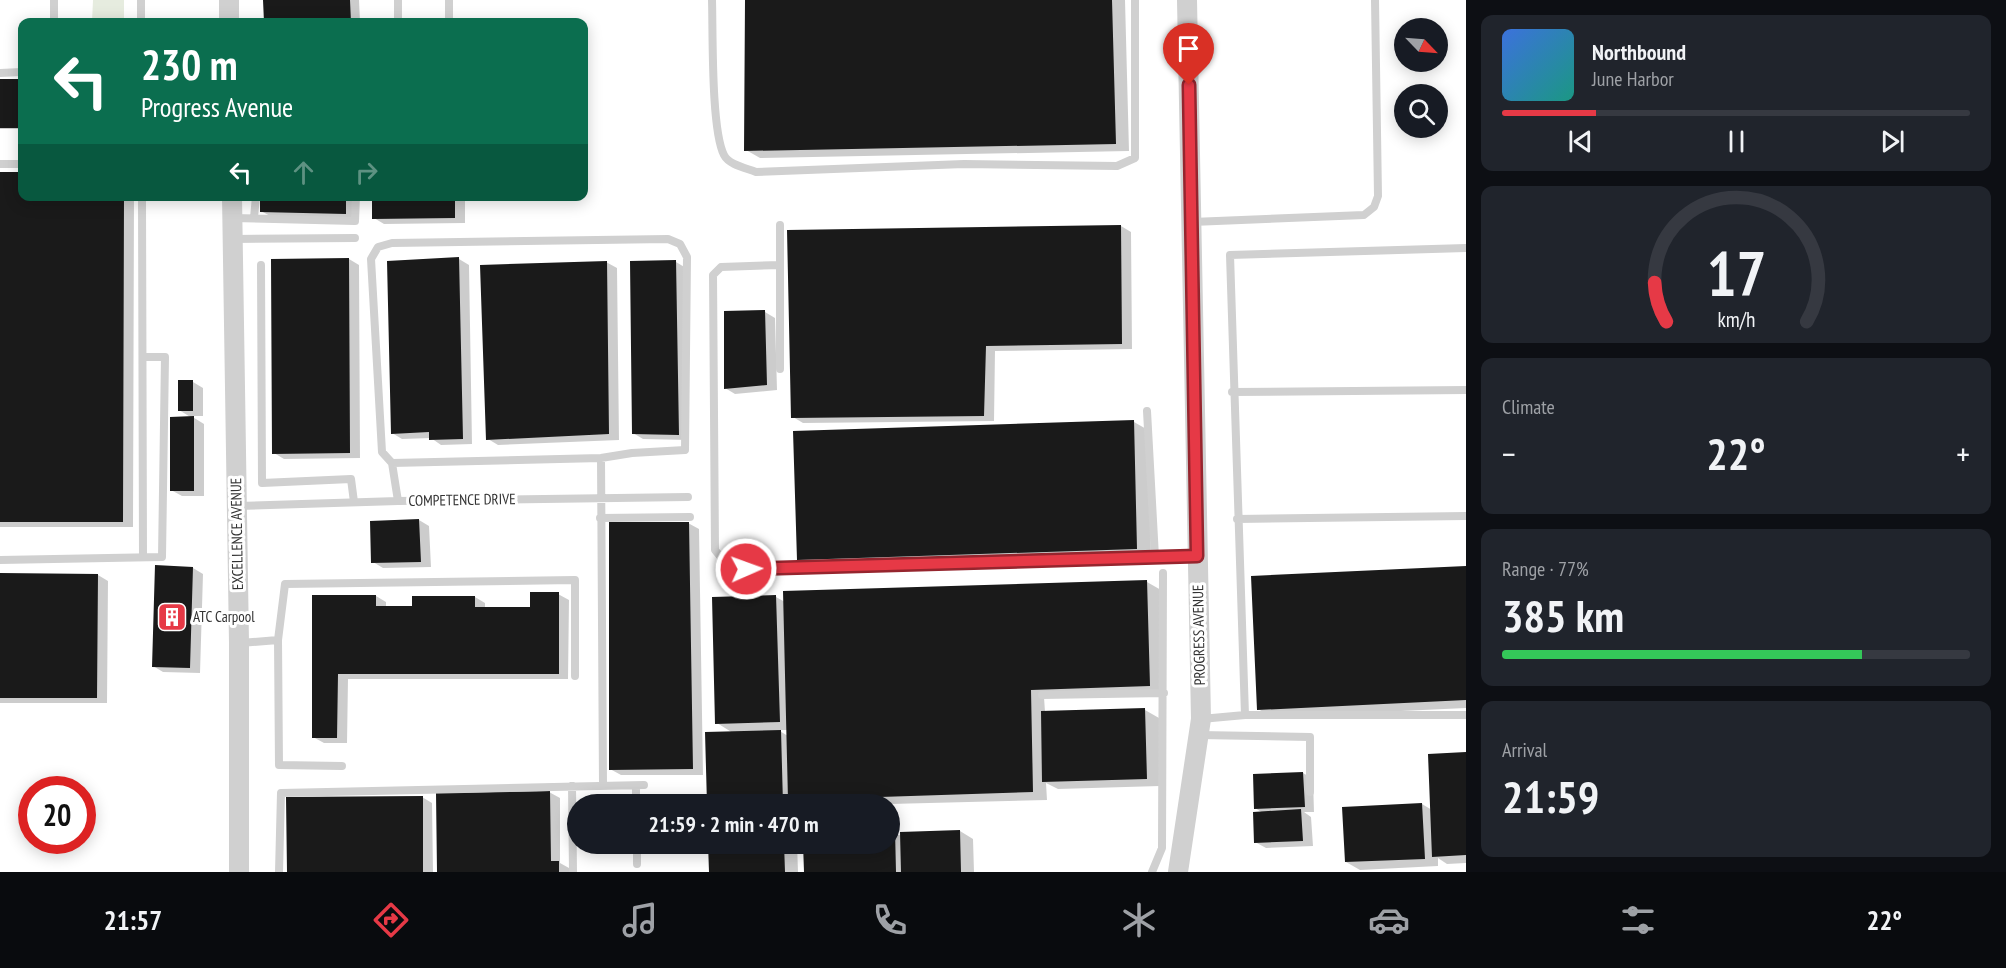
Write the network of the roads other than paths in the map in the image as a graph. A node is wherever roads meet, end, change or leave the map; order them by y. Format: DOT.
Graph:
graph roads {
  1 [pos="54,0"];
  2 [pos="141,0"];
  3 [pos="228,0"];
  4 [pos="398,0"];
  5 [pos="449,0"];
  6 [pos="712,0"];
  7 [pos="1135,0"];
  8 [pos="1187,0"];
  9 [pos="1375,0"];
  10 [pos="54,18"];
  11 [pos="141,18"];
  12 [pos="230,18"];
  13 [pos="398,18"];
  14 [pos="449,18"];
  15 [pos="18,72"];
  16 [pos="0,73"];
  17 [pos="0,164"];
  18 [pos="18,164"];
  19 [pos="142,201"];
  20 [pos="232,201"];
  21 [pos="256,201"];
  22 [pos="356,201"];
  23 [pos="232,218"];
  24 [pos="254,218"];
  25 [pos="1192,222"];
  26 [pos="780,225"];
  27 [pos="232,238"];
  28 [pos="355,238"];
  29 [pos="1466,248"];
  30 [pos="261,265"];
  31 [pos="780,265"];
  32 [pos="144,357"];
  33 [pos="780,369"];
  34 [pos="1466,390"];
  35 [pos="1232,392"];
  36 [pos="1147,411"];
  37 [pos="601,458"];
  38 [pos="392,463"];
  39 [pos="688,496"];
  40 [pos="600,497"];
  41 [pos="398,501"];
  42 [pos="354,502"];
  43 [pos="236,506"];
  44 [pos="1466,516"];
  45 [pos="600,518"];
  46 [pos="690,518"];
  47 [pos="1237,519"];
  48 [pos="1197,556"];
  49 [pos="144,557"];
  50 [pos="1155,557"];
  51 [pos="0,560"];
  52 [pos="1163,573"];
  53 [pos="278,640"];
  54 [pos="239,643"];
  55 [pos="575,676"];
  56 [pos="1164,693"];
  57 [pos="1042,695"];
  58 [pos="1245,715"];
  59 [pos="1466,715"];
  60 [pos="1199,727"];
  61 [pos="342,766"];
  62 [pos="603,785"];
  63 [pos="572,786"];
  64 [pos="1310,792"];
  65 [pos="638,794"];
  66 [pos="637,854"];
  67 [pos="637,864"];
  68 [pos="239,872"];
  69 [pos="279,872"];
  70 [pos="573,872"];
  71 [pos="1152,872"];
  72 [pos="1178,872"];
  1 -- 10 [label="lane"];
  2 -- 11 [label="lane"];
  3 -- 12 [label="street"];
  4 -- 13 [label="lane"];
  5 -- 14 [label="lane"];
  6 -- 7 [label="lane"];
  8 -- 25 [label="street, PROGRESS AVENUE"];
  9 -- 25 [label="lane"];
  15 -- 16 [label="lane"];
  17 -- 18 [label="lane"];
  19 -- 32 [label="lane"];
  20 -- 23 [label="street, EXCELLENCE AVENUE"];
  21 -- 24 [label="lane"];
  22 -- 24 [label="lane"];
  23 -- 24 [label="lane"];
  23 -- 27 [label="street, EXCELLENCE AVENUE"];
  25 -- 48 [label="street, PROGRESS AVENUE"];
  26 -- 31 [label="lane"];
  27 -- 28 [label="lane"];
  27 -- 43 [label="street, EXCELLENCE AVENUE"];
  29 -- 35 [label="lane"];
  30 -- 42 [label="lane"];
  31 -- 33 [label="lane"];
  31 -- 50 [label="lane"];
  32 -- 49 [label="lane"];
  32 -- 49 [label="lane"];
  34 -- 35 [label="lane"];
  35 -- 47 [label="lane"];
  36 -- 50 [label="lane"];
  37 -- 38 [label="lane"];
  37 -- 38 [label="lane"];
  37 -- 40 [label="lane"];
  38 -- 41 [label="lane"];
  39 -- 40 [label="lane, COMPETENCE DRIVE"];
  40 -- 41 [label="lane, COMPETENCE DRIVE"];
  40 -- 45 [label="lane"];
  41 -- 42 [label="lane, COMPETENCE DRIVE"];
  42 -- 43 [label="lane, COMPETENCE DRIVE"];
  43 -- 54 [label="street, EXCELLENCE AVENUE"];
  44 -- 47 [label="lane"];
  45 -- 46 [label="lane"];
  45 -- 62 [label="lane"];
  47 -- 58 [label="lane"];
  48 -- 50 [label="lane"];
  48 -- 60 [label="street, PROGRESS AVENUE"];
  49 -- 51 [label="lane"];
  52 -- 56 [label="lane"];
  53 -- 54 [label="lane"];
  53 -- 55 [label="lane"];
  53 -- 61 [label="lane"];
  54 -- 68 [label="street, EXCELLENCE AVENUE"];
  56 -- 57 [label="lane"];
  56 -- 71 [label="lane"];
  58 -- 59 [label="lane"];
  58 -- 60 [label="lane"];
  60 -- 64 [label="lane"];
  60 -- 72 [label="street, PROGRESS AVENUE"];
  62 -- 63 [label="lane"];
  62 -- 65 [label="lane"];
  63 -- 69 [label="lane"];
  63 -- 70 [label="lane"];
  66 -- 67 [label="lane"];
}
